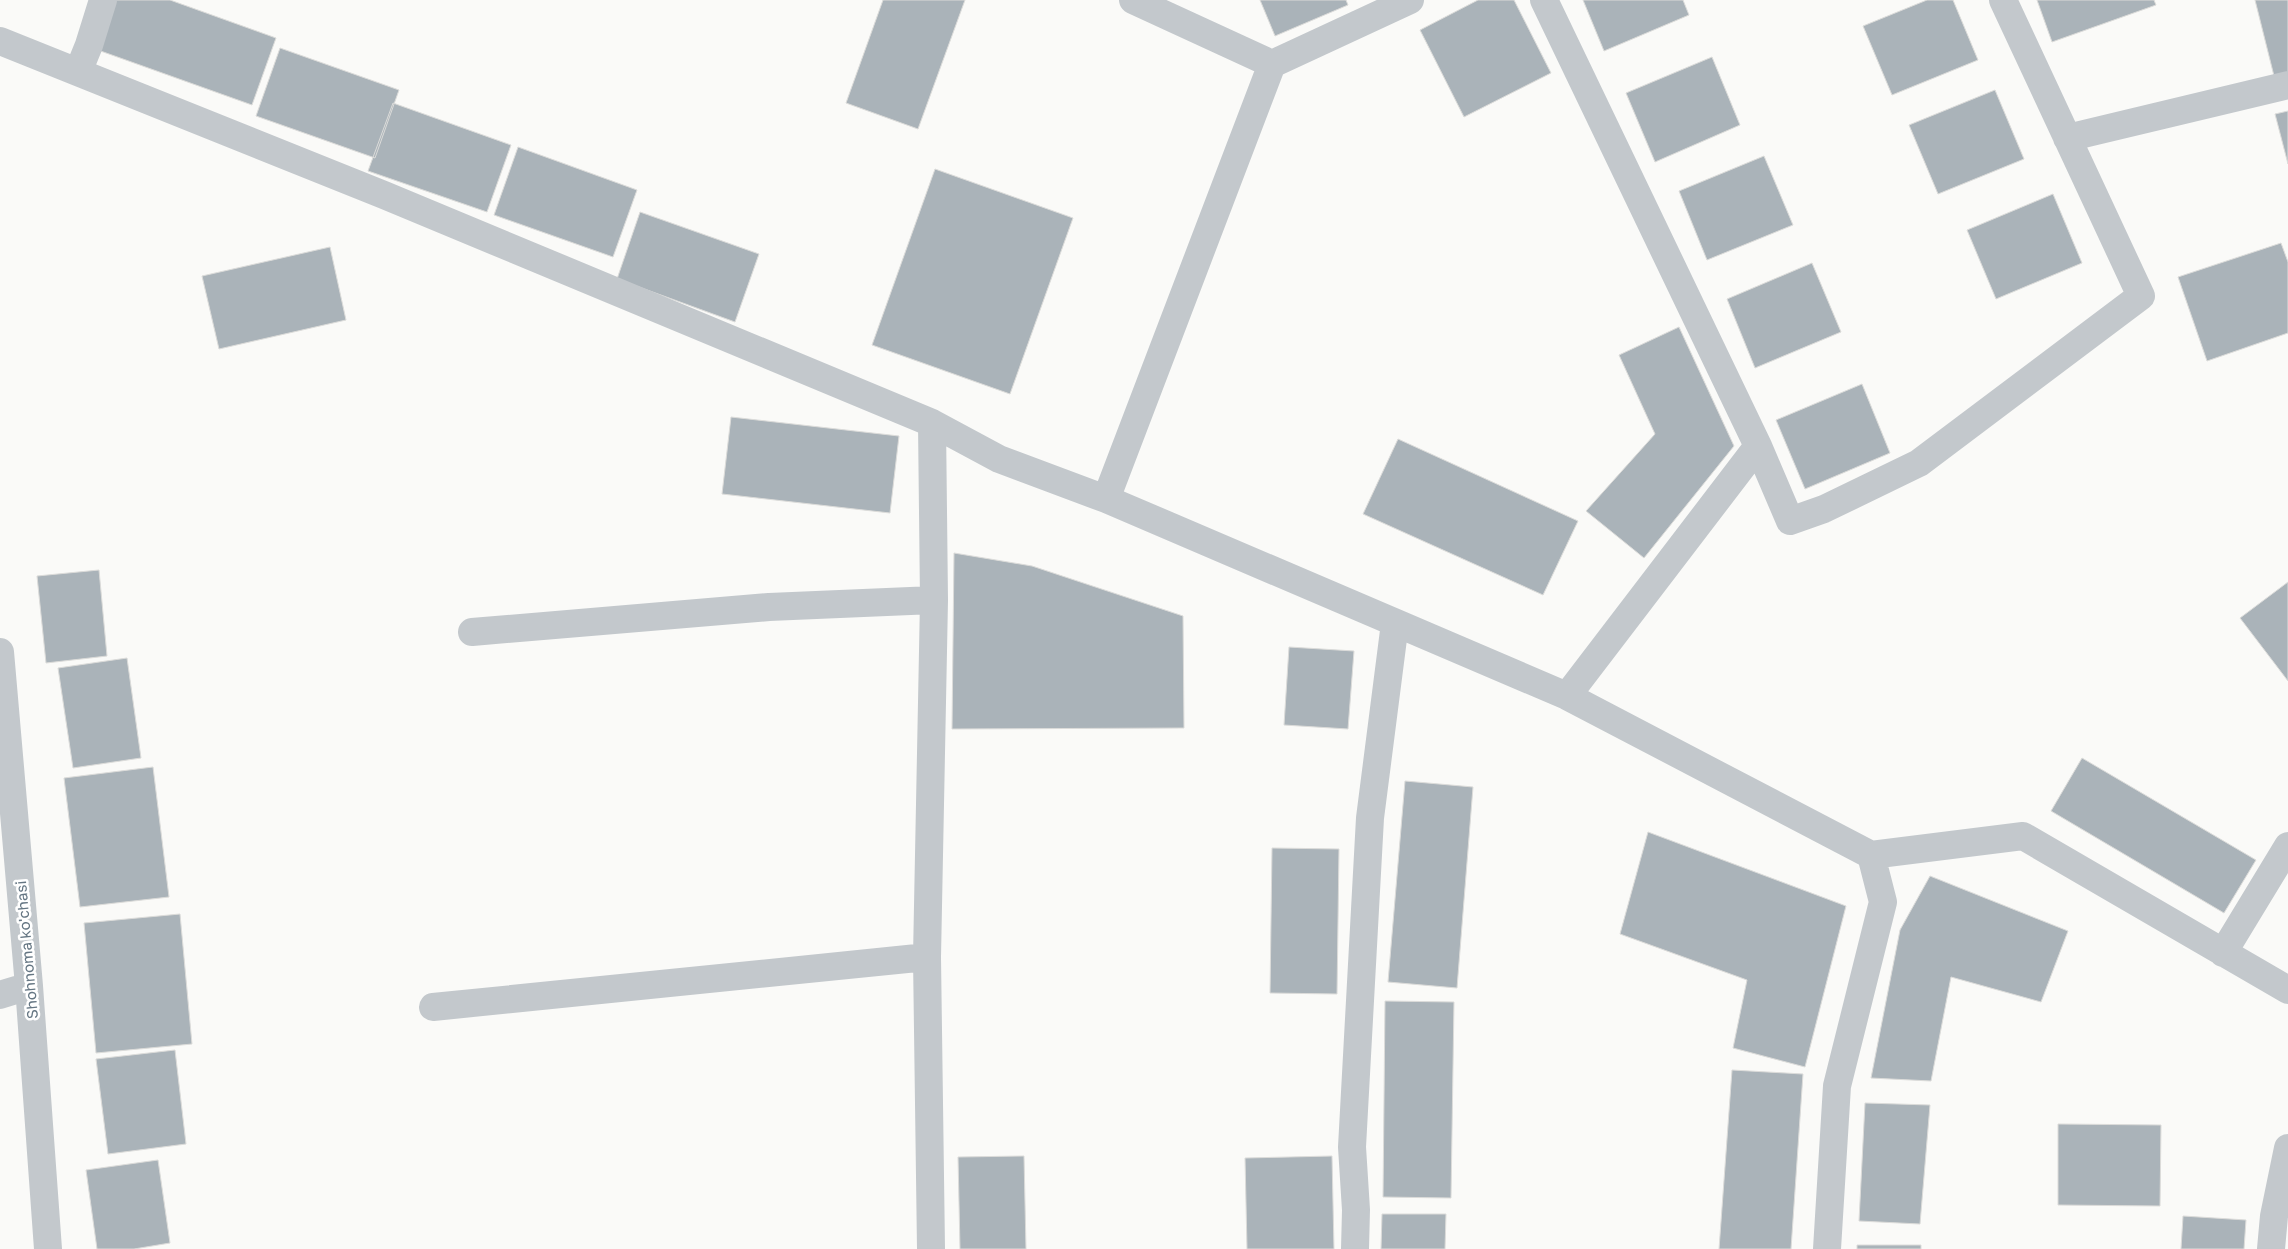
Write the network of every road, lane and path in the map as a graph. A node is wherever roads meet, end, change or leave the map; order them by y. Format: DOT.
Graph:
graph roads {
  1 [pos="103,0"];
  2 [pos="1133,0"];
  3 [pos="1410,0"];
  4 [pos="1544,0"];
  5 [pos="2003,0"];
  6 [pos="0,41"];
  7 [pos="1272,64"];
  8 [pos="78,72"];
  9 [pos="2288,85"];
  10 [pos="2067,138"];
  11 [pos="932,423"];
  12 [pos="1758,446"];
  13 [pos="1106,499"];
  14 [pos="934,600"];
  15 [pos="1395,623"];
  16 [pos="472,632"];
  17 [pos="0,652"];
  18 [pos="1567,696"];
  19 [pos="2288,846"];
  20 [pos="1871,855"];
  21 [pos="2223,953"];
  22 [pos="927,957"];
  23 [pos="29,986"];
  24 [pos="2288,990"];
  25 [pos="0,995"];
  26 [pos="433,1007"];
  27 [pos="2288,1148"];
  28 [pos="48,1249"];
  29 [pos="931,1249"];
  30 [pos="1356,1249"];
  31 [pos="1827,1249"];
  32 [pos="2271,1249"];
  1 -- 8 [label="street"];
  2 -- 7 [label="street"];
  3 -- 7 [label="street"];
  4 -- 12 [label="street"];
  5 -- 10 [label="street"];
  6 -- 8 [label="street"];
  7 -- 13 [label="street"];
  8 -- 11 [label="street"];
  9 -- 10 [label="street"];
  10 -- 12 [label="street"];
  11 -- 13 [label="street"];
  11 -- 14 [label="street"];
  12 -- 18 [label="street"];
  13 -- 15 [label="street"];
  14 -- 16 [label="street"];
  14 -- 22 [label="street"];
  15 -- 18 [label="street"];
  15 -- 30 [label="street"];
  17 -- 23 [label="street, Shohnoma ko'chasi"];
  18 -- 20 [label="street"];
  19 -- 21 [label="street"];
  20 -- 21 [label="street"];
  20 -- 31 [label="street"];
  21 -- 24 [label="street"];
  22 -- 26 [label="street"];
  22 -- 29 [label="street"];
  23 -- 25 [label="street"];
  23 -- 28 [label="street, Shohnoma ko'chasi"];
  27 -- 32 [label="street"];
}
